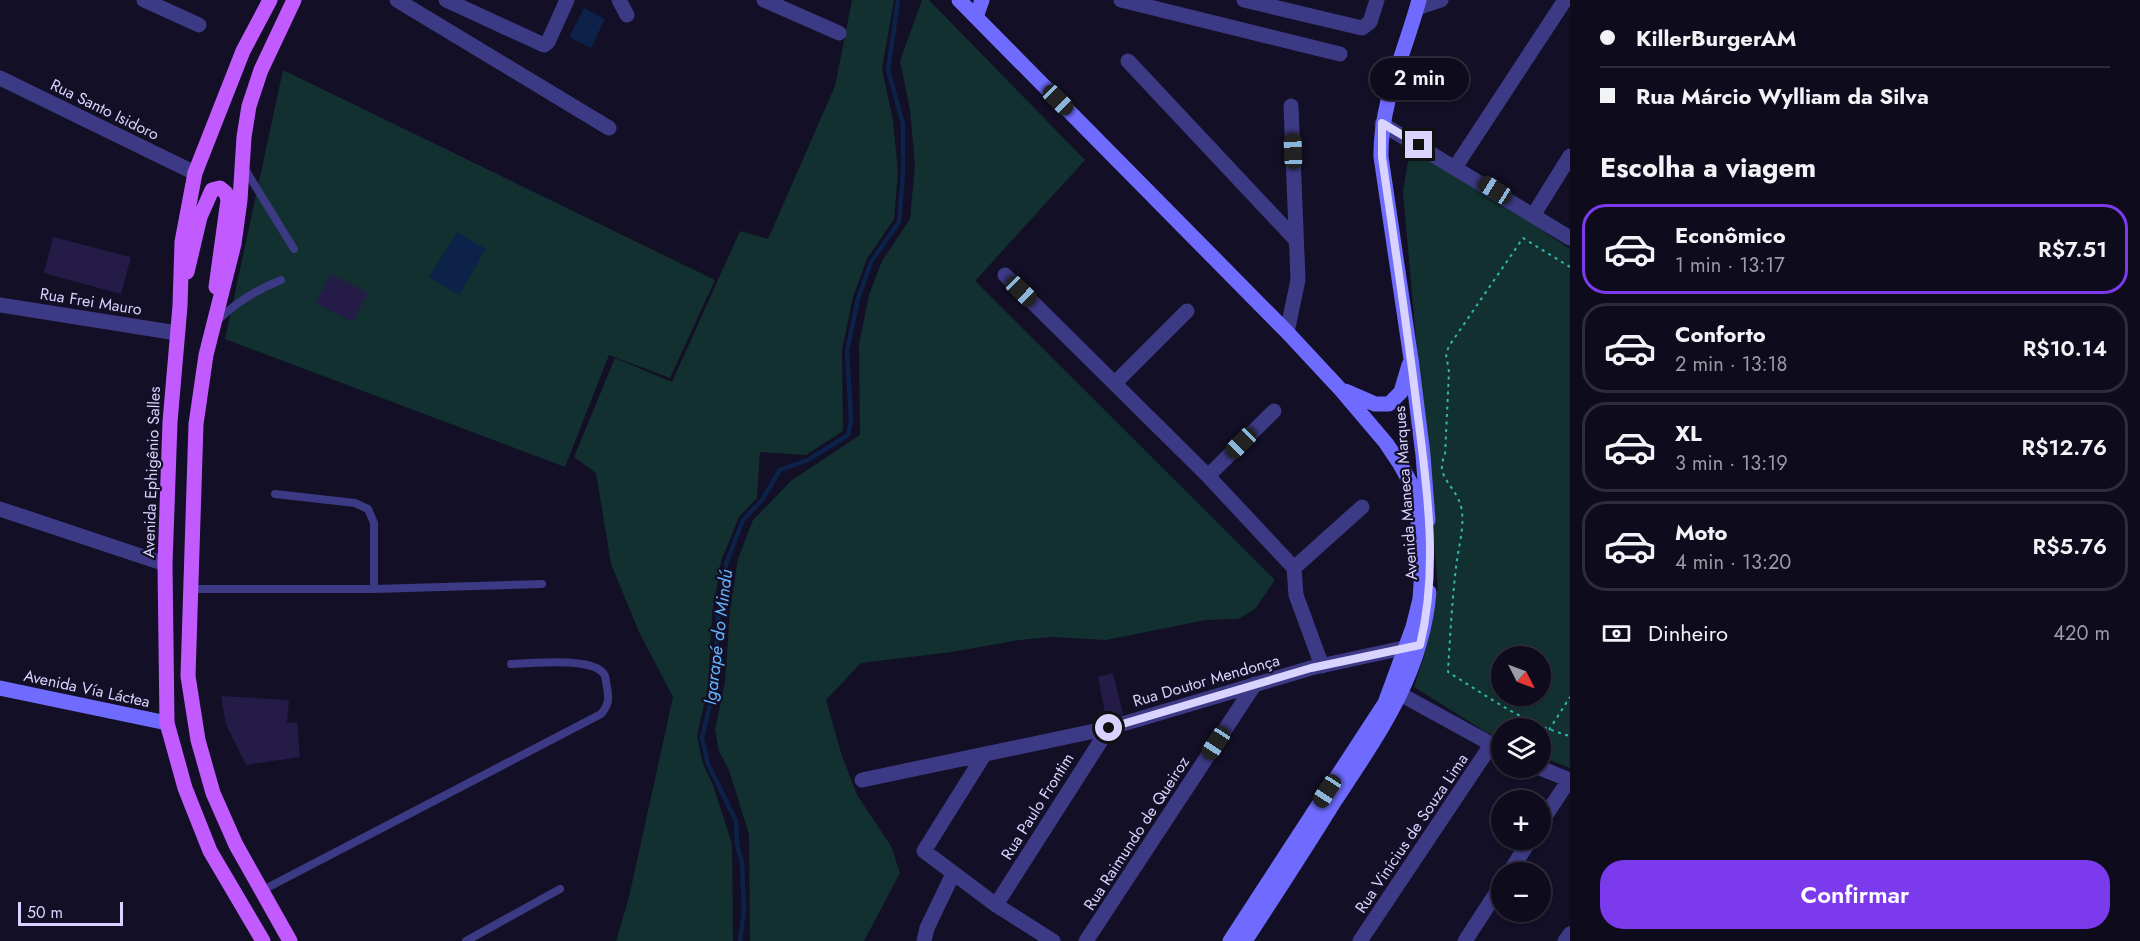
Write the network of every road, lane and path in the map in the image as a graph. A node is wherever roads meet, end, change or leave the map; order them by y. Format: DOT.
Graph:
graph roads {
  1 [pos="144,0"];
  2 [pos="270,0"];
  3 [pos="294,0"];
  4 [pos="397,0"];
  5 [pos="446,0"];
  6 [pos="567,0"];
  7 [pos="619,0"];
  8 [pos="764,0"];
  9 [pos="959,0"];
  10 [pos="982,0"];
  11 [pos="1121,0"];
  12 [pos="1244,0"];
  13 [pos="1377,0"];
  14 [pos="1441,0"];
  15 [pos="1564,0"];
  16 [pos="1418,4"];
  17 [pos="627,15"];
  18 [pos="976,17"];
  19 [pos="199,25"];
  20 [pos="839,33"];
  21 [pos="1341,54"];
  22 [pos="1128,61"];
  23 [pos="0,78"];
  24 [pos="1291,106"];
  25 [pos="1382,123"];
  26 [pos="609,128"];
  27 [pos="1570,156"];
  28 [pos="242,163"];
  29 [pos="1456,166"];
  30 [pos="195,173"];
  31 [pos="1534,214"];
  32 [pos="1570,238"];
  33 [pos="1296,240"];
  34 [pos="294,249"];
  35 [pos="1570,267"];
  36 [pos="1005,275"];
  37 [pos="281,280"];
  38 [pos="0,305"];
  39 [pos="180,306"];
  40 [pos="1187,311"];
  41 [pos="214,323"];
  42 [pos="1287,332"];
  43 [pos="177,333"];
  44 [pos="206,355"];
  45 [pos="1411,359"];
  46 [pos="1115,383"];
  47 [pos="1341,390"];
  48 [pos="1274,411"];
  49 [pos="1208,476"];
  50 [pos="275,494"];
  51 [pos="1362,507"];
  52 [pos="0,509"];
  53 [pos="165,564"];
  54 [pos="1294,568"];
  55 [pos="542,584"];
  56 [pos="374,589"];
  57 [pos="191,590"];
  58 [pos="1413,646"];
  59 [pos="511,664"];
  60 [pos="1322,666"];
  61 [pos="1255,684"];
  62 [pos="0,688"];
  63 [pos="1396,692"];
  64 [pos="1570,697"];
  65 [pos="1524,718"];
  66 [pos="167,723"];
  67 [pos="1551,727"];
  68 [pos="1109,728"];
  69 [pos="1551,731"];
  70 [pos="1570,736"];
  71 [pos="1491,745"];
  72 [pos="984,755"];
  73 [pos="1491,755"];
  74 [pos="1551,773"];
  75 [pos="862,780"];
  76 [pos="1569,780"];
  77 [pos="1551,807"];
  78 [pos="952,874"];
  79 [pos="560,889"];
  80 [pos="261,891"];
  81 [pos="1491,901"];
  82 [pos="996,905"];
  83 [pos="1570,934"];
  84 [pos="263,941"];
  85 [pos="290,941"];
  86 [pos="466,941"];
  87 [pos="924,941"];
  88 [pos="1053,941"];
  89 [pos="1086,941"];
  90 [pos="1230,941"];
  91 [pos="1245,941"];
  92 [pos="1360,941"];
  93 [pos="1465,941"];
  94 [pos="1565,941"];
  1 -- 19 [label="street"];
  2 -- 30 [label="main road, Avenida Ephigênio Salles"];
  3 -- 28 [label="main road"];
  4 -- 26 [label="street"];
  5 -- 6 [label="street"];
  7 -- 17 [label="street"];
  8 -- 20 [label="street"];
  9 -- 18 [label="main road, Avenida Maneca Marques"];
  10 -- 18 [label="main road"];
  11 -- 21 [label="street"];
  12 -- 13 [label="street"];
  14 -- 16 [label="street"];
  15 -- 29 [label="street"];
  16 -- 25 [label="main road, Avenida Maneca Marques"];
  18 -- 42 [label="main road, Avenida Maneca Marques"];
  22 -- 33 [label="street"];
  23 -- 30 [label="street, Rua Santo Isidoro"];
  24 -- 33 [label="street"];
  25 -- 29 [label="street"];
  25 -- 45 [label="main road, Avenida Maneca Marques"];
  27 -- 31 [label="street"];
  28 -- 34 [label="lane"];
  28 -- 41 [label="main road"];
  29 -- 31 [label="street"];
  30 -- 39 [label="main road, Avenida Ephigênio Salles"];
  31 -- 32 [label="street"];
  33 -- 42 [label="street"];
  35 -- 65 [label="path"];
  36 -- 46 [label="street"];
  37 -- 41 [label="lane"];
  38 -- 43 [label="street, Rua Frei Mauro"];
  39 -- 43 [label="main road, Avenida Ephigênio Salles"];
  39 -- 44 [label="main road"];
  40 -- 46 [label="street"];
  41 -- 44 [label="main road"];
  42 -- 47 [label="main road, Avenida Maneca Marques"];
  43 -- 53 [label="main road, Avenida Ephigênio Salles"];
  44 -- 57 [label="main road"];
  45 -- 47 [label="main road"];
  45 -- 58 [label="main road, Avenida Maneca Marques"];
  46 -- 49 [label="street"];
  47 -- 58 [label="main road, Avenida Maneca Marques"];
  48 -- 49 [label="street"];
  49 -- 54 [label="street"];
  50 -- 56 [label="lane"];
  51 -- 54 [label="street"];
  52 -- 53 [label="street"];
  53 -- 66 [label="main road, Avenida Ephigênio Salles"];
  54 -- 60 [label="street"];
  55 -- 56 [label="lane"];
  56 -- 57 [label="lane"];
  57 -- 80 [label="main road"];
  58 -- 60 [label="street, Rua Doutor Mendonça"];
  58 -- 63 [label="main road, Avenida Maneca Marques"];
  59 -- 80 [label="lane"];
  60 -- 61 [label="street, Rua Doutor Mendonça"];
  61 -- 68 [label="street, Rua Doutor Mendonça"];
  61 -- 89 [label="street, Rua Raimundo de Queiroz"];
  62 -- 66 [label="main road, Avenida Vía Láctea"];
  63 -- 71 [label="street"];
  63 -- 90 [label="main road, Avenida Maneca Marques"];
  63 -- 91 [label="main road, Avenida Maneca Marques"];
  64 -- 67 [label="path"];
  66 -- 84 [label="main road, Avenida Ephigênio Salles"];
  68 -- 72 [label="street, Rua Doutor Mendonça"];
  68 -- 82 [label="street, Rua Paulo Frontim"];
  69 -- 70 [label="path"];
  72 -- 75 [label="street, Rua Doutor Mendonça"];
  72 -- 78 [label="street"];
  73 -- 92 [label="street, Rua Vinícius de Souza Lima"];
  74 -- 76 [label="street"];
  76 -- 77 [label="street"];
  78 -- 82 [label="street"];
  78 -- 87 [label="street"];
  79 -- 86 [label="lane"];
  80 -- 85 [label="main road"];
  81 -- 93 [label="street"];
  82 -- 88 [label="street"];
  83 -- 94 [label="street"];
}
